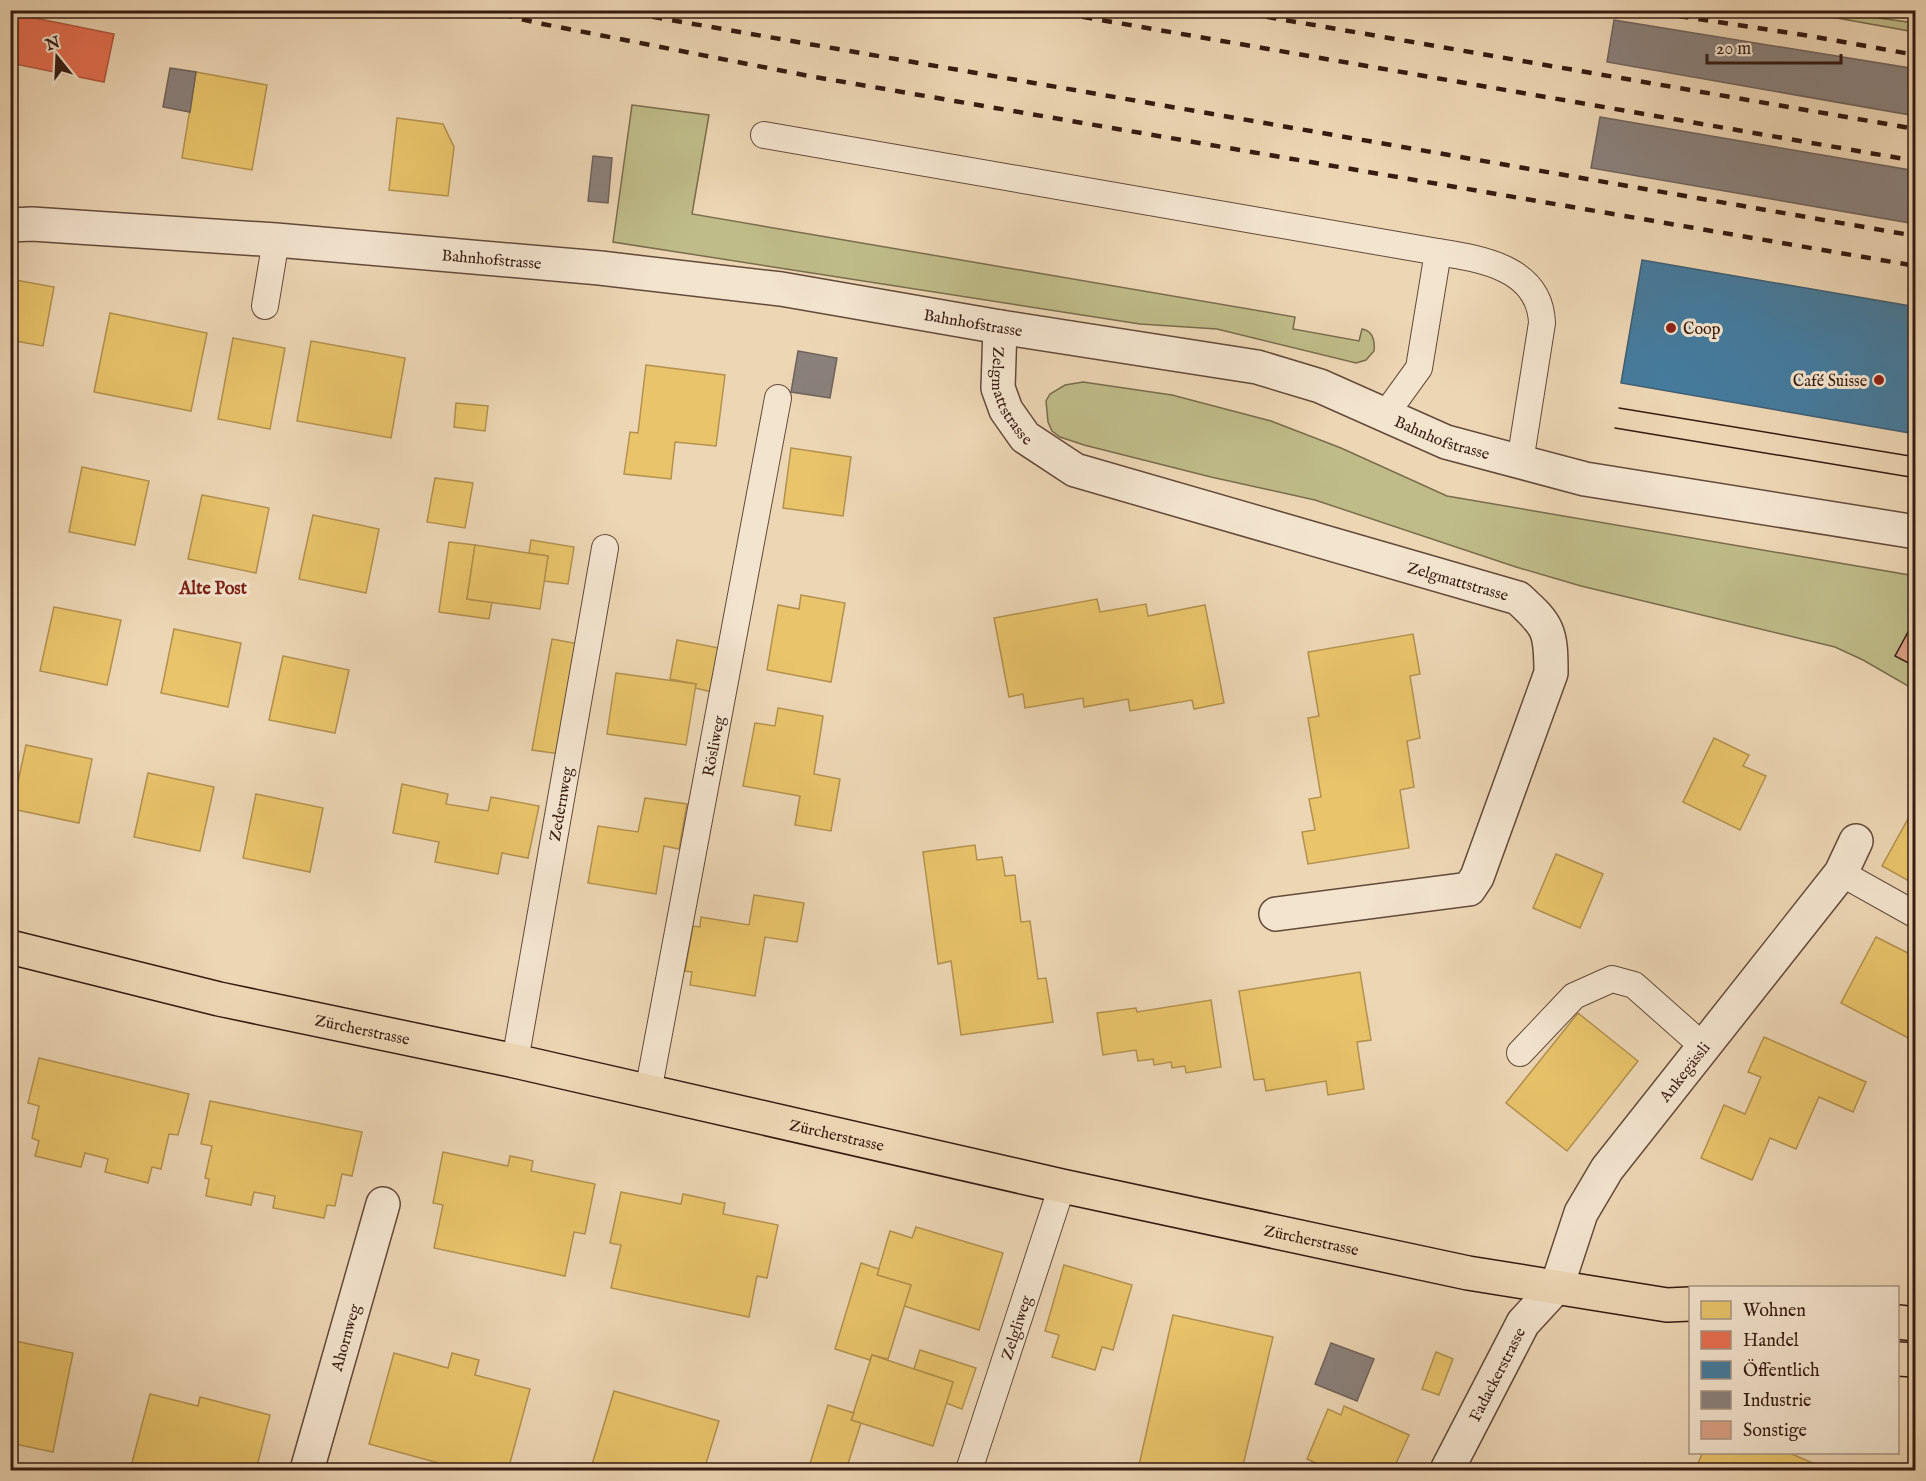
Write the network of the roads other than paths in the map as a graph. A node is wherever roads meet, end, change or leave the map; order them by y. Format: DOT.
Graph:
graph roads {
  1 [pos="764,135"];
  2 [pos="10,225"];
  3 [pos="276,240"];
  4 [pos="1438,252"];
  5 [pos="265,306"];
  6 [pos="1000,327"];
  7 [pos="778,398"];
  8 [pos="1385,415"];
  9 [pos="1520,462"];
  10 [pos="1916,532"];
  11 [pos="605,548"];
  12 [pos="1856,841"];
  13 [pos="1841,873"];
  14 [pos="1276,914"];
  15 [pos="1916,915"];
  16 [pos="10,947"];
  17 [pos="1704,1047"];
  18 [pos="1520,1053"];
  19 [pos="514,1061"];
  20 [pos="648,1092"];
  21 [pos="1062,1186"];
  22 [pos="383,1204"];
  23 [pos="1557,1286"];
  24 [pos="1683,1308"];
  25 [pos="1899,1322"];
  26 [pos="1916,1324"];
  27 [pos="1899,1359"];
  28 [pos="1916,1360"];
  29 [pos="307,1470"];
  30 [pos="969,1470"];
  31 [pos="1448,1470"];
  1 -- 4 [label="lane"];
  2 -- 3 [label="street, Bahnhofstrasse"];
  3 -- 5 [label="lane"];
  3 -- 6 [label="street, Bahnhofstrasse"];
  4 -- 8 [label="lane"];
  4 -- 9 [label="lane"];
  6 -- 8 [label="street, Bahnhofstrasse"];
  6 -- 14 [label="street, Zelgmattstrasse"];
  7 -- 20 [label="lane, Rösliweg"];
  8 -- 9 [label="street, Bahnhofstrasse"];
  9 -- 10 [label="street, Bahnhofstrasse"];
  11 -- 19 [label="lane, Zedernweg"];
  12 -- 13 [label="street, Ankegässli"];
  13 -- 15 [label="lane"];
  13 -- 17 [label="street, Ankegässli"];
  16 -- 19 [label="main road, Zürcherstrasse"];
  17 -- 18 [label="lane"];
  17 -- 23 [label="street, Ankegässli"];
  19 -- 20 [label="main road, Zürcherstrasse"];
  20 -- 21 [label="main road, Zürcherstrasse"];
  21 -- 23 [label="main road, Zürcherstrasse"];
  21 -- 30 [label="lane, Zelgliweg"];
  22 -- 29 [label="street, Ahornweg"];
  23 -- 24 [label="main road, Zürcherstrasse"];
  23 -- 31 [label="street, Fadackerstrasse"];
  25 -- 26 [label="main road"];
  27 -- 28 [label="main road"];
}
